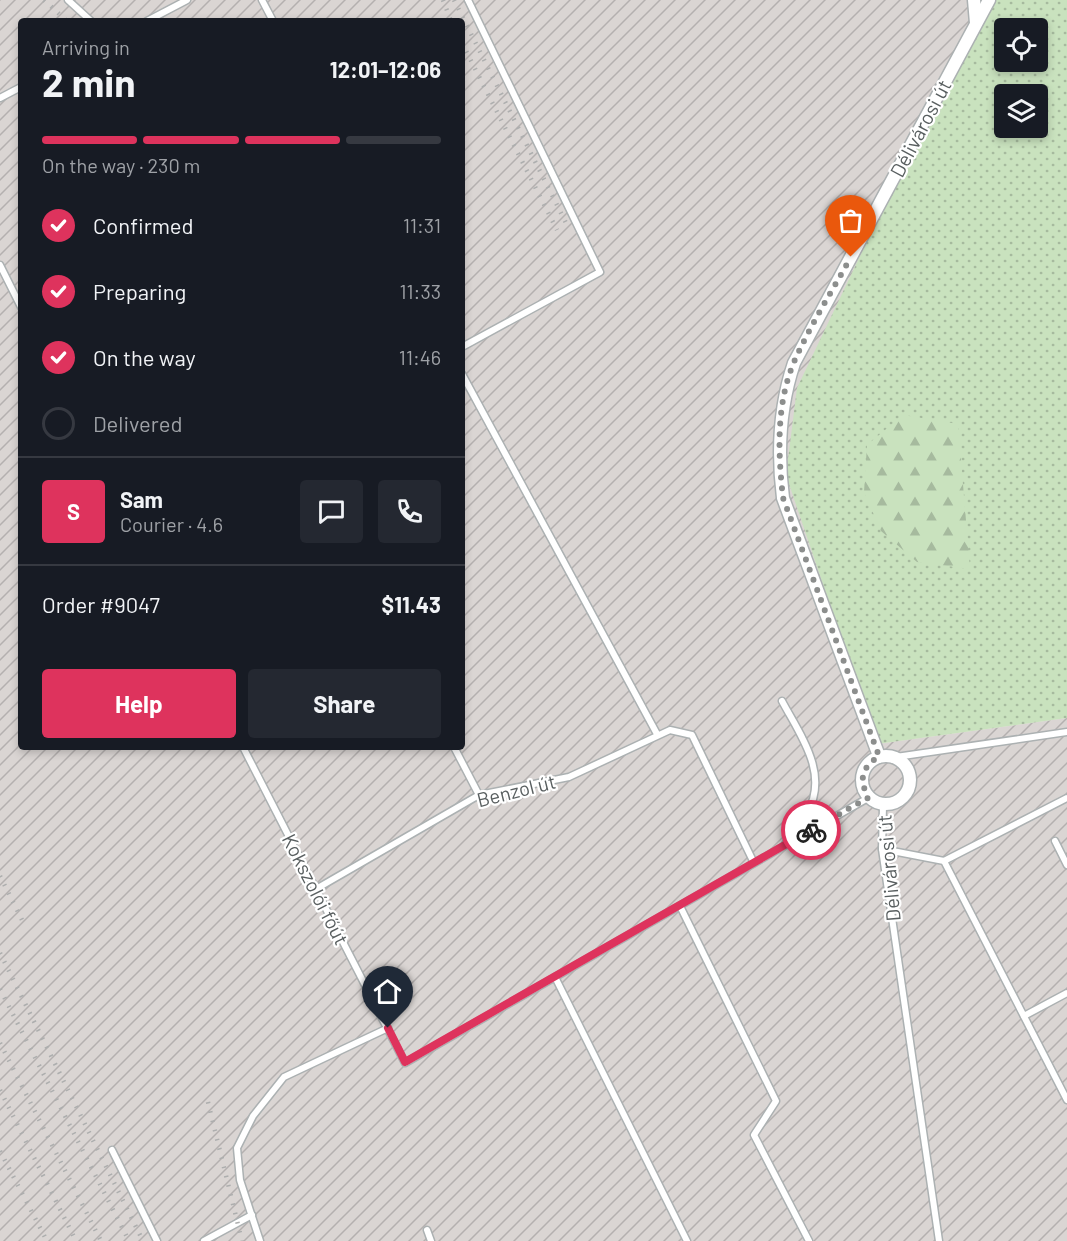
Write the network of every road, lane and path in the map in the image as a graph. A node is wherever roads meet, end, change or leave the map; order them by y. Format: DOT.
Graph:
graph roads {
  1 [pos="68,0"];
  2 [pos="187,0"];
  3 [pos="262,0"];
  4 [pos="468,0"];
  5 [pos="974,0"];
  6 [pos="989,0"];
  7 [pos="88,18"];
  8 [pos="153,18"];
  9 [pos="271,18"];
  10 [pos="976,24"];
  11 [pos="18,88"];
  12 [pos="0,97"];
  13 [pos="0,265"];
  14 [pos="18,301"];
  15 [pos="465,345"];
  16 [pos="465,380"];
  17 [pos="782,701"];
  18 [pos="1067,732"];
  19 [pos="657,734"];
  20 [pos="245,750"];
  21 [pos="456,750"];
  22 [pos="879,756"];
  23 [pos="896,757"];
  24 [pos="479,795"];
  25 [pos="868,798"];
  26 [pos="1067,798"];
  27 [pos="883,806"];
  28 [pos="1054,841"];
  29 [pos="783,847"];
  30 [pos="882,849"];
  31 [pos="944,861"];
  32 [pos="754,863"];
  33 [pos="1067,865"];
  34 [pos="316,889"];
  35 [pos="680,906"];
  36 [pos="555,977"];
  37 [pos="1067,993"];
  38 [pos="1024,1016"];
  39 [pos="388,1028"];
  40 [pos="1067,1100"];
  41 [pos="112,1150"];
  42 [pos="252,1215"];
  43 [pos="427,1230"];
  44 [pos="157,1241"];
  45 [pos="204,1241"];
  46 [pos="260,1241"];
  47 [pos="431,1241"];
  48 [pos="687,1241"];
  49 [pos="810,1241"];
  50 [pos="939,1241"];
  1 -- 7 [label="lane"];
  2 -- 8 [label="lane"];
  3 -- 9 [label="lane"];
  4 -- 15 [label="lane"];
  5 -- 10 [label="street"];
  6 -- 10 [label="street, Délivárosi út"];
  10 -- 22 [label="street, Délivárosi út"];
  11 -- 12 [label="lane"];
  13 -- 14 [label="lane"];
  16 -- 19 [label="lane"];
  17 -- 29 [label="lane"];
  18 -- 23 [label="lane"];
  19 -- 24 [label="lane, Benzol út"];
  19 -- 32 [label="lane, Benzol út"];
  20 -- 34 [label="lane, Kokszolói főút"];
  21 -- 24 [label="lane"];
  22 -- 23 [label="street"];
  22 -- 25 [label="street, Délivárosi út"];
  23 -- 27 [label="street"];
  24 -- 34 [label="lane, Benzol út"];
  25 -- 27 [label="street, Délivárosi út"];
  25 -- 29 [label="lane"];
  26 -- 31 [label="lane"];
  27 -- 30 [label="lane, Délivárosi út"];
  28 -- 33 [label="lane"];
  29 -- 32 [label="lane"];
  30 -- 31 [label="lane"];
  30 -- 50 [label="lane, Délivárosi út"];
  31 -- 38 [label="lane"];
  32 -- 35 [label="lane"];
  34 -- 39 [label="lane, Kokszolói főút"];
  35 -- 36 [label="lane"];
  35 -- 49 [label="lane"];
  36 -- 39 [label="lane, Kokszolói főút"];
  36 -- 48 [label="lane"];
  37 -- 38 [label="lane"];
  38 -- 40 [label="lane"];
  39 -- 42 [label="lane"];
  41 -- 44 [label="lane"];
  42 -- 45 [label="lane"];
  42 -- 46 [label="lane"];
  43 -- 47 [label="lane"];
}
